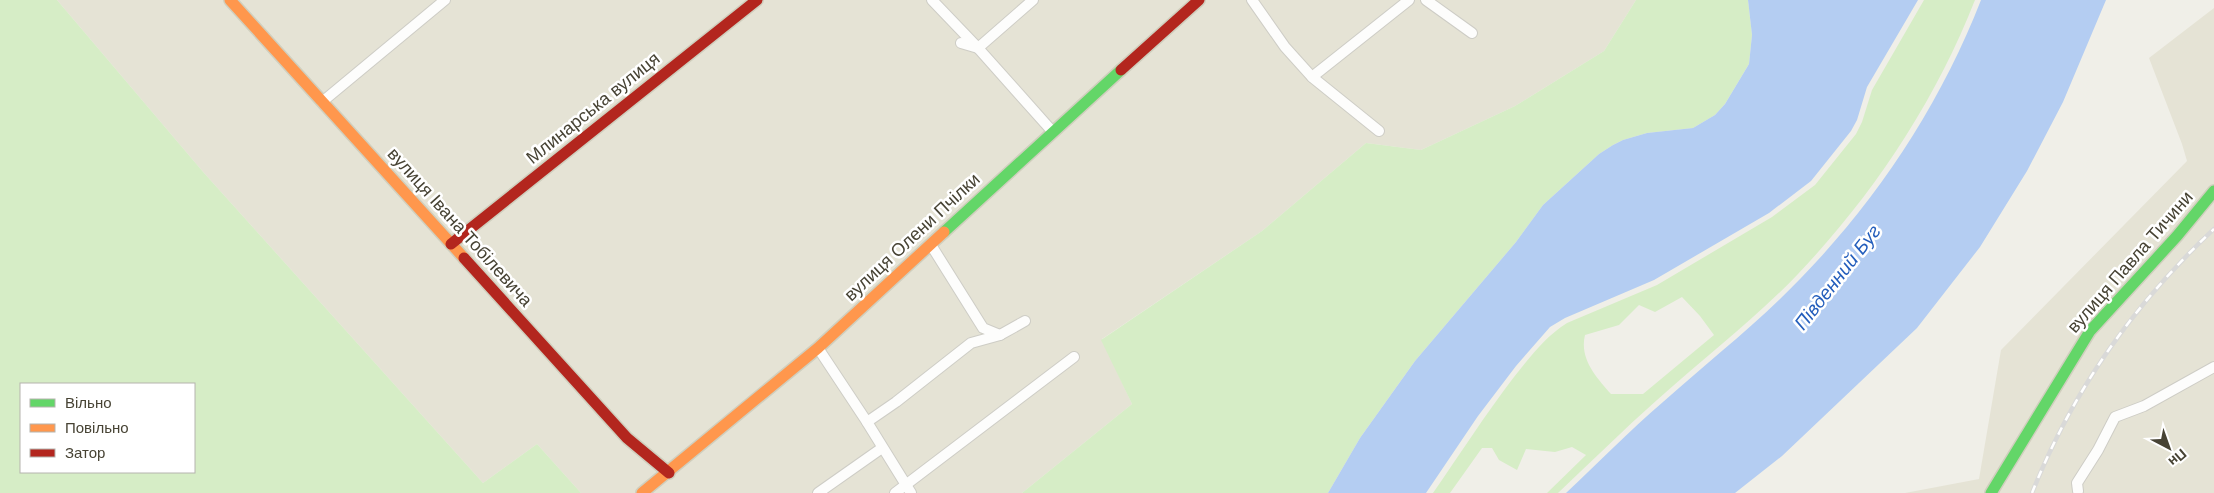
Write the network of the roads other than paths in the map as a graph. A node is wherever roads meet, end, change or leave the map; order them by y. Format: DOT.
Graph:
graph roads {
  1 [pos="230,0"];
  2 [pos="445,0"];
  3 [pos="757,0"];
  4 [pos="932,0"];
  5 [pos="1033,0"];
  6 [pos="1199,0"];
  7 [pos="1252,0"];
  8 [pos="1409,0"];
  9 [pos="1426,0"];
  10 [pos="1472,33"];
  11 [pos="961,43"];
  12 [pos="978,48"];
  13 [pos="1312,77"];
  14 [pos="322,102"];
  15 [pos="1378,130"];
  16 [pos="1052,131"];
  17 [pos="2214,191"];
  18 [pos="451,244"];
  19 [pos="930,244"];
  20 [pos="1025,321"];
  21 [pos="1000,335"];
  22 [pos="818,348"];
  23 [pos="1074,356"];
  24 [pos="2214,367"];
  25 [pos="867,422"];
  26 [pos="882,448"];
  27 [pos="669,473"];
  28 [pos="908,489"];
  29 [pos="1993,489"];
  30 [pos="2078,491"];
  31 [pos="642,493"];
  32 [pos="818,493"];
  33 [pos="895,493"];
  34 [pos="1980,493"];
  1 -- 14 [label="street, вулиця Івана Тобілевича"];
  2 -- 14 [label="street"];
  3 -- 18 [label="street, Млинарська вулиця"];
  4 -- 12 [label="street"];
  5 -- 12 [label="street"];
  6 -- 16 [label="street, вулиця Олени Пчілки"];
  7 -- 13 [label="street"];
  8 -- 13 [label="street"];
  9 -- 10 [label="street"];
  11 -- 12 [label="street"];
  12 -- 16 [label="street"];
  13 -- 15 [label="street"];
  14 -- 18 [label="street, вулиця Івана Тобілевича"];
  16 -- 19 [label="street, вулиця Олени Пчілки"];
  17 -- 29 [label="street, вулиця Павла Тичини"];
  18 -- 27 [label="street, вулиця Івана Тобілевича"];
  19 -- 21 [label="street"];
  19 -- 22 [label="street, вулиця Олени Пчілки"];
  20 -- 21 [label="street"];
  21 -- 25 [label="street"];
  22 -- 25 [label="street"];
  22 -- 27 [label="street, вулиця Олени Пчілки"];
  23 -- 28 [label="street"];
  24 -- 30 [label="street"];
  25 -- 26 [label="street"];
  26 -- 28 [label="street"];
  26 -- 32 [label="street"];
  27 -- 31 [label="street, вулиця Олени Пчілки"];
  28 -- 33 [label="street"];
  29 -- 34 [label="street"];
}
